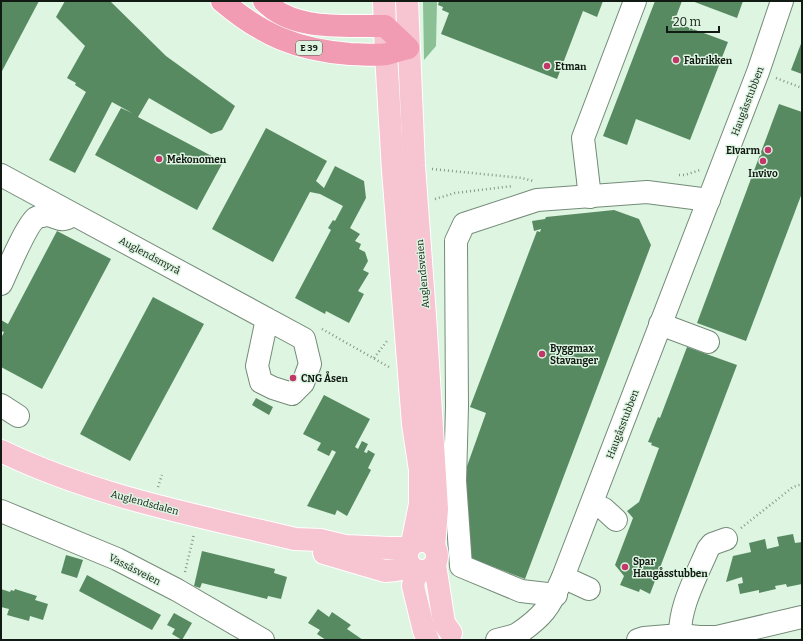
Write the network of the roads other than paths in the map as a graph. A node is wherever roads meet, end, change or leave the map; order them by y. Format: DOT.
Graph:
graph roads {
  1 [pos="222,1"];
  2 [pos="264,1"];
  3 [pos="384,1"];
  4 [pos="407,1"];
  5 [pos="635,1"];
  6 [pos="782,1"];
  7 [pos="385,26"];
  8 [pos="408,48"];
  9 [pos="386,54"];
  10 [pos="1,175"];
  11 [pos="33,192"];
  12 [pos="590,197"];
  13 [pos="709,200"];
  14 [pos="74,214"];
  15 [pos="1,253"];
  16 [pos="1,284"];
  17 [pos="267,319"];
  18 [pos="660,324"];
  19 [pos="708,342"];
  20 [pos="1,451"];
  21 [pos="592,504"];
  22 [pos="1,511"];
  23 [pos="616,520"];
  24 [pos="726,539"];
  25 [pos="419,557"];
  26 [pos="560,586"];
  27 [pos="589,589"];
  28 [pos="802,617"];
  29 [pos="681,637"];
  30 [pos="447,638"];
  31 [pos="511,638"];
  32 [pos="263,640"];
  33 [pos="428,640"];
  34 [pos="638,640"];
  1 -- 9 [label="highway, E 39"];
  2 -- 7 [label="highway"];
  3 -- 7 [label="main road, Auglendsveien"];
  4 -- 8 [label="main road, Auglendsveien"];
  5 -- 12 [label="street"];
  6 -- 13 [label="street, Haugåsstubben"];
  7 -- 8 [label="highway"];
  7 -- 9 [label="main road, Auglendsveien"];
  8 -- 9 [label="highway, E 39"];
  8 -- 25 [label="main road, Auglendsveien"];
  9 -- 25 [label="main road, Auglendsveien"];
  10 -- 11 [label="street, Auglendsmyrå"];
  11 -- 14 [label="street, Auglendsmyrå"];
  11 -- 15 [label="street"];
  12 -- 13 [label="street"];
  12 -- 26 [label="street"];
  13 -- 18 [label="street, Haugåsstubben"];
  14 -- 16 [label="street"];
  14 -- 17 [label="street, Auglendsmyrå"];
  17 -- 17 [label="street, Auglendsmyrå"];
  18 -- 19 [label="street"];
  18 -- 21 [label="street, Haugåsstubben"];
  20 -- 25 [label="main road, Auglendsdalen"];
  21 -- 23 [label="street"];
  21 -- 26 [label="street, Haugåsstubben"];
  22 -- 32 [label="street, Vassåsveien"];
  24 -- 29 [label="street"];
  25 -- 30 [label="main road"];
  25 -- 33 [label="main road"];
  26 -- 27 [label="street"];
  26 -- 31 [label="street, Haugåsstubben"];
  28 -- 29 [label="street"];
  29 -- 34 [label="street"];
}
